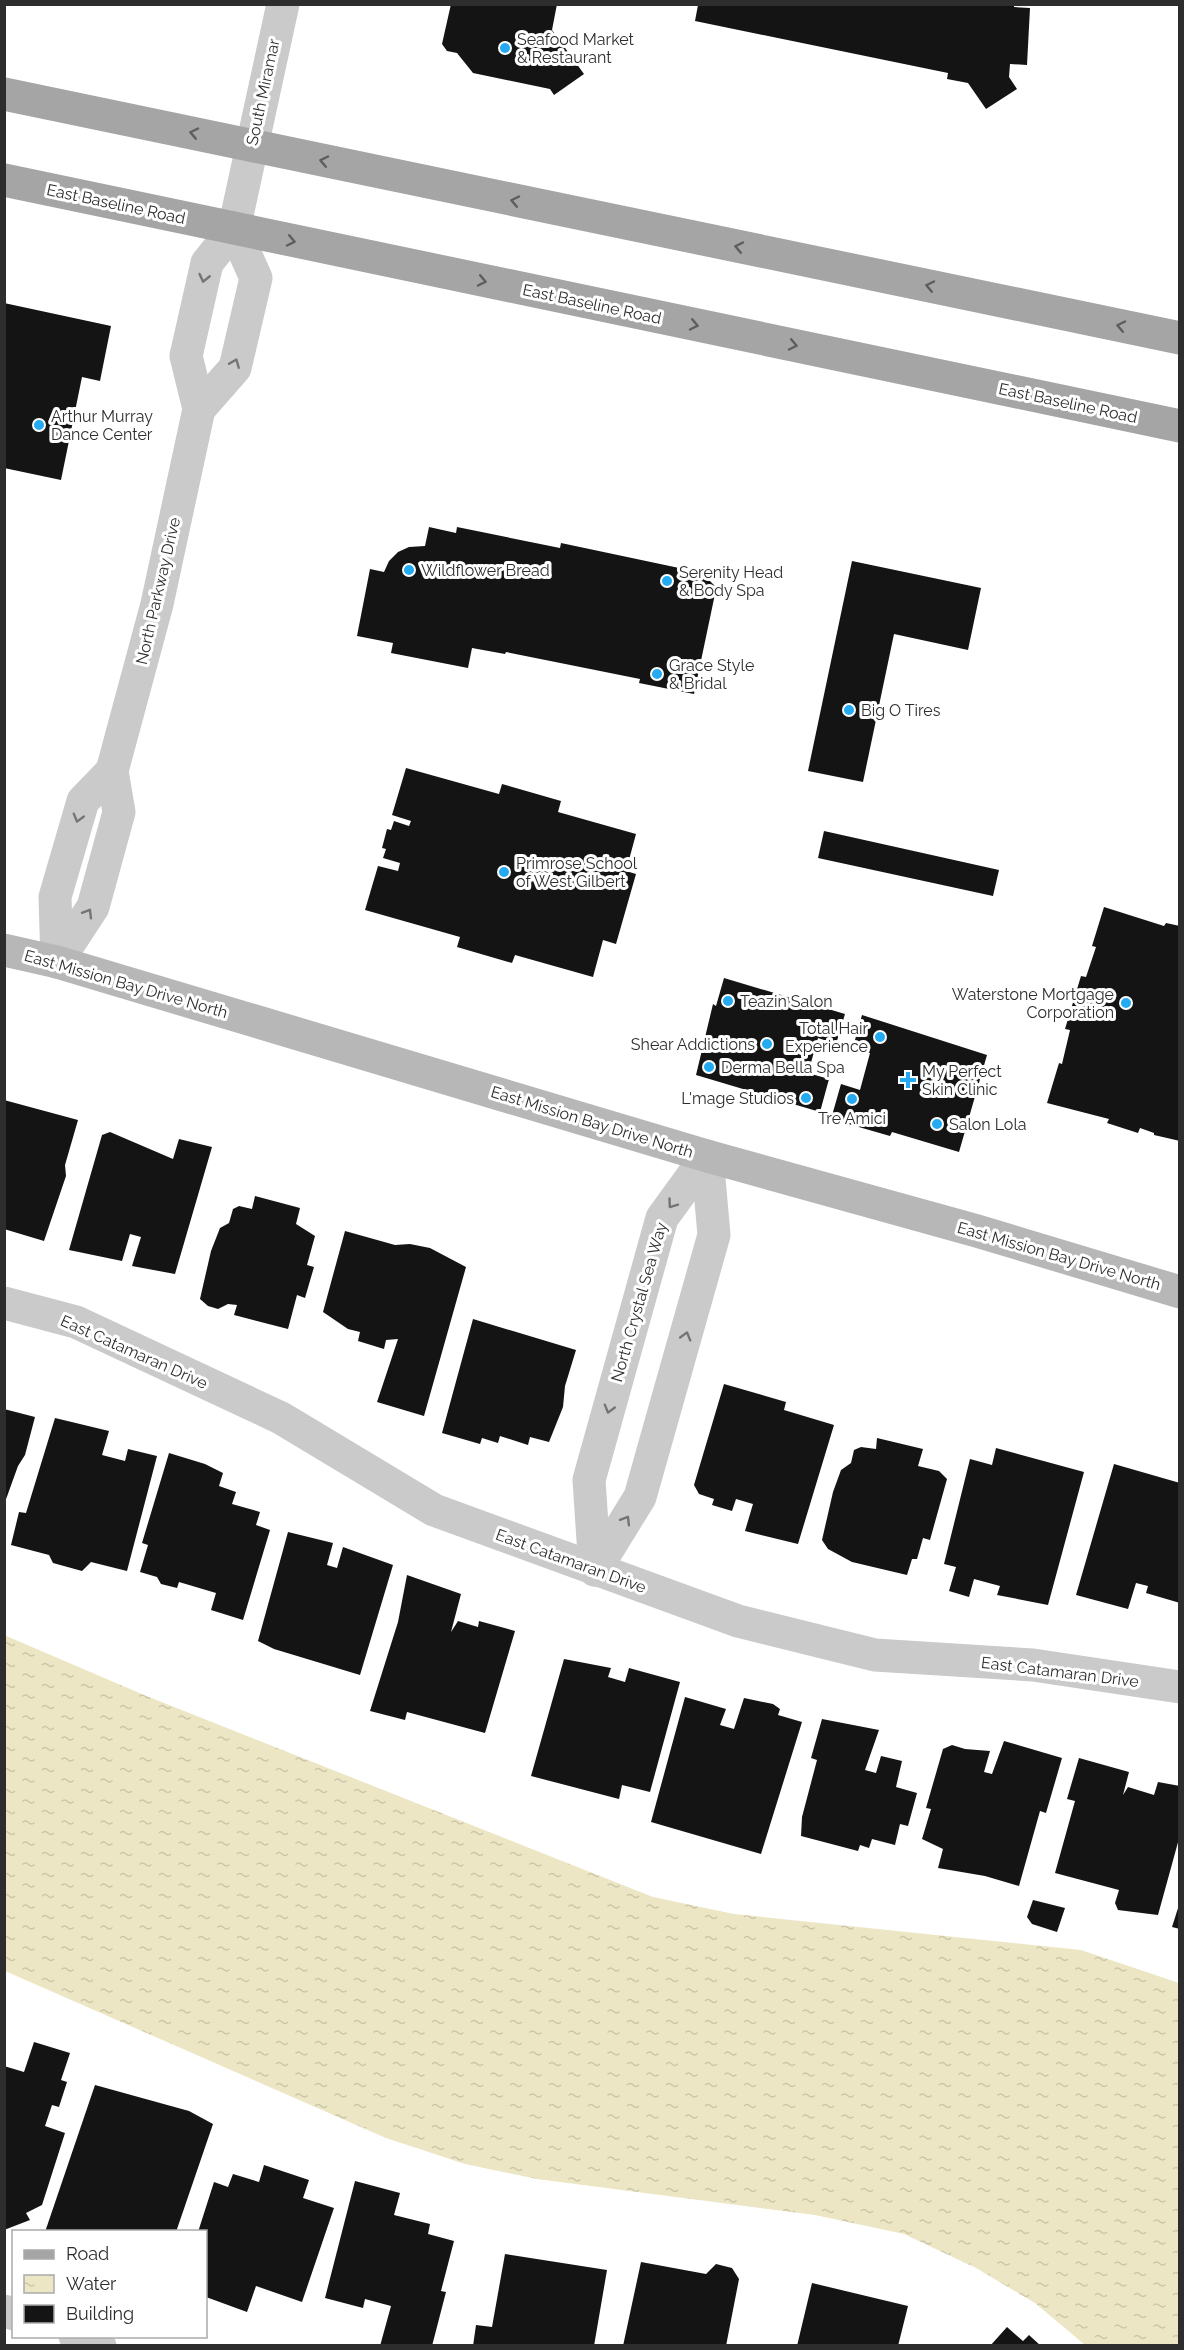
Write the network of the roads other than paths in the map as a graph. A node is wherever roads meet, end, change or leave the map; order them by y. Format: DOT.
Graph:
graph roads {
  1 [pos="283,4"];
  2 [pos="4,94"];
  3 [pos="252,145"];
  4 [pos="243,179"];
  5 [pos="4,180"];
  6 [pos="234,229"];
  7 [pos="1179,338"];
  8 [pos="199,409"];
  9 [pos="1179,426"];
  10 [pos="4,950"];
  11 [pos="57,962"];
  12 [pos="707,1156"];
  13 [pos="1179,1292"];
  14 [pos="4,1303"];
  15 [pos="595,1570"];
  16 [pos="1179,1687"];
  17 [pos="78,2338"];
  18 [pos="100,2346"];
  1 -- 3 [label="street, South Miramar"];
  3 -- 2 [label="main road, one-way"];
  3 -- 4 [label="street, South Miramar"];
  7 -- 3 [label="main road, one-way"];
  4 -- 6 [label="street, North Parkway Drive"];
  5 -- 6 [label="main road, East Baseline Road"];
  6 -- 8 [label="street, North Parkway Drive, one-way"];
  8 -- 6 [label="street, North Parkway Drive, one-way"];
  6 -- 9 [label="main road, East Baseline Road, one-way"];
  8 -- 11 [label="street, North Parkway Drive"];
  10 -- 11 [label="street, East Mission Bay Drive North"];
  11 -- 12 [label="street, East Mission Bay Drive North"];
  12 -- 13 [label="street, East Mission Bay Drive North"];
  15 -- 12 [label="street, one-way"];
  12 -- 15 [label="street, North Crystal Sea Way, one-way"];
  14 -- 15 [label="street, East Catamaran Drive"];
  15 -- 16 [label="street, East Catamaran Drive"];
  17 -- 18 [label="street"];
}
